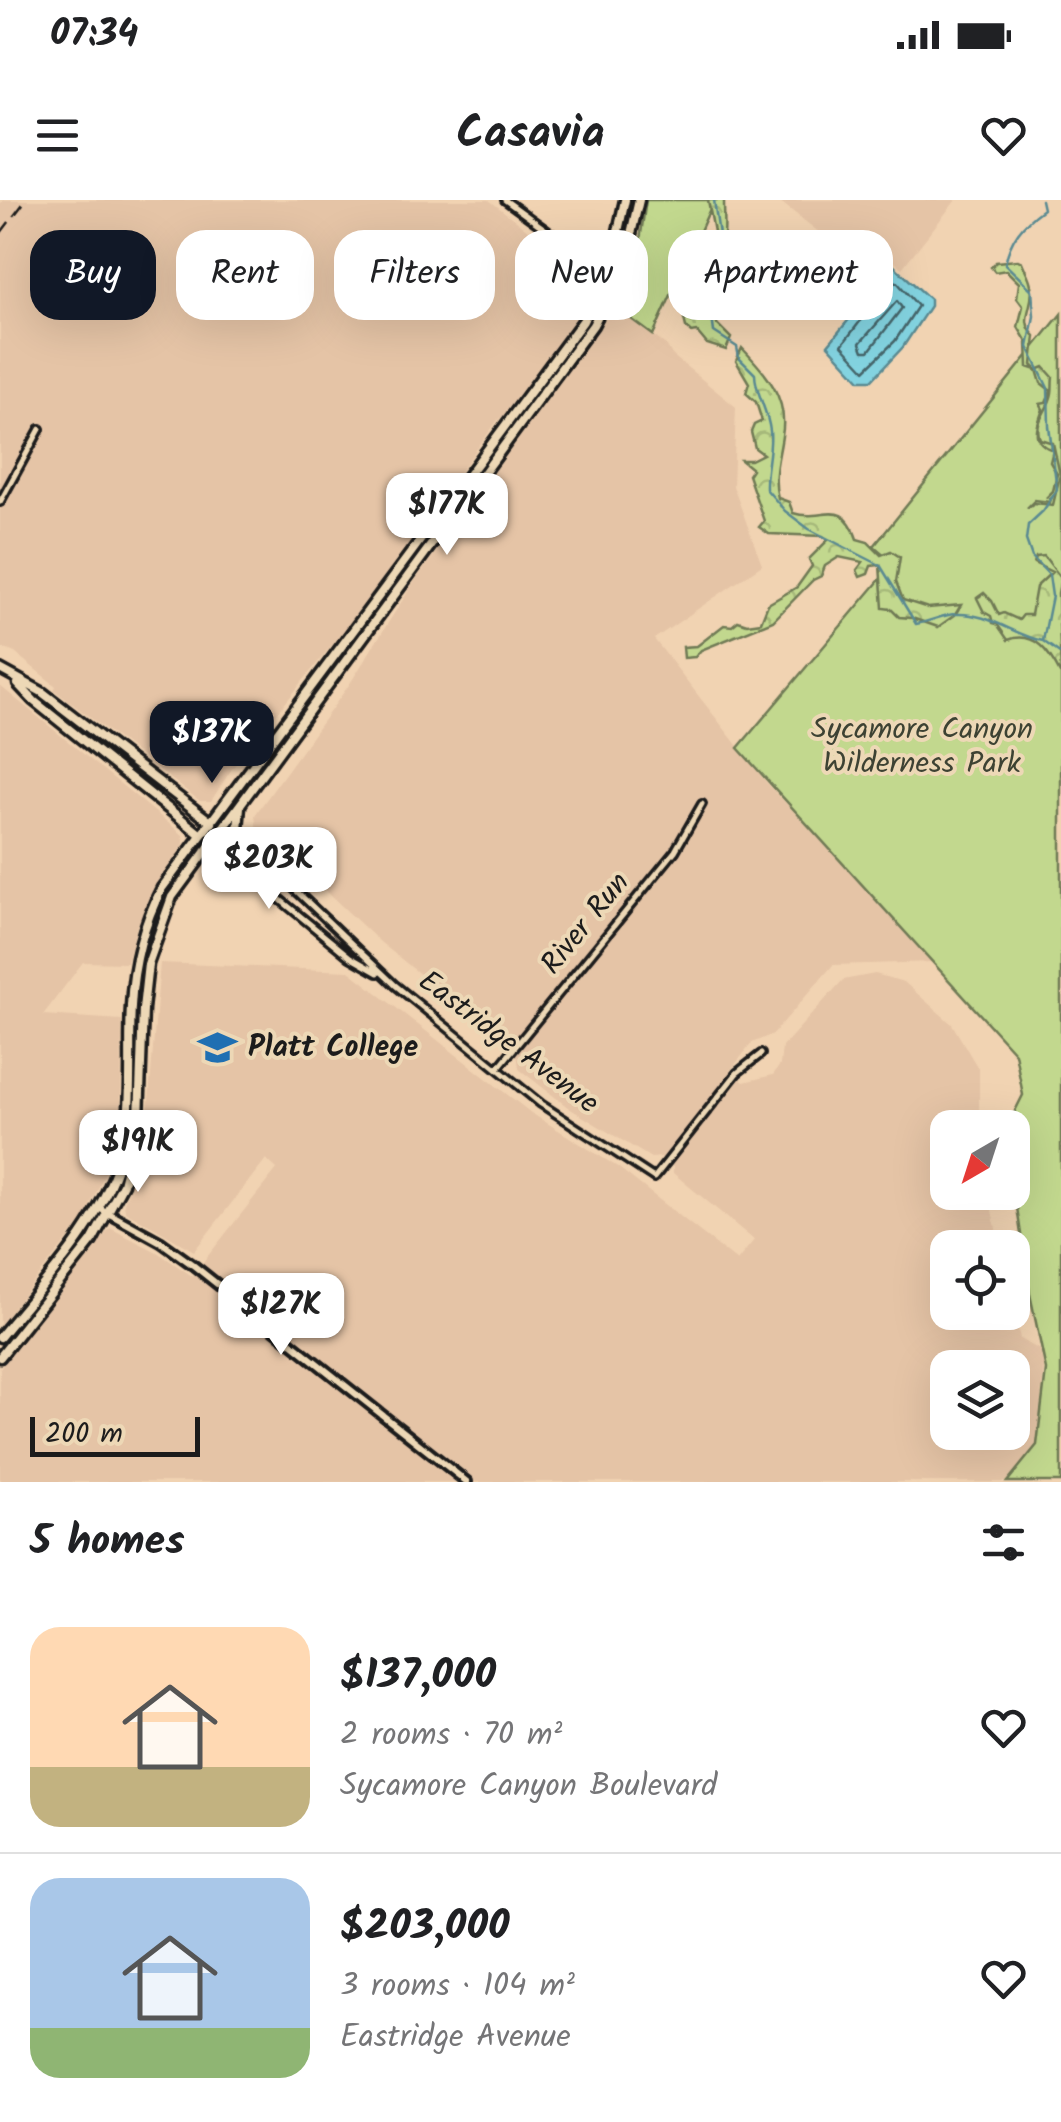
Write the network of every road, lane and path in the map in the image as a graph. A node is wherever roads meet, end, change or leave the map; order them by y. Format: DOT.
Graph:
graph roads {
  1 [pos="505,200"];
  2 [pos="625,200"];
  3 [pos="639,200"];
  4 [pos="543,230"];
  5 [pos="618,230"];
  6 [pos="632,230"];
  7 [pos="584,320"];
  8 [pos="595,320"];
  9 [pos="40,429"];
  10 [pos="0,502"];
  11 [pos="0,669"];
  12 [pos="15,680"];
  13 [pos="240,802"];
  14 [pos="702,804"];
  15 [pos="209,820"];
  16 [pos="220,829"];
  17 [pos="200,833"];
  18 [pos="210,842"];
  19 [pos="262,863"];
  20 [pos="385,976"];
  21 [pos="130,1016"];
  22 [pos="142,1042"];
  23 [pos="761,1054"];
  24 [pos="498,1068"];
  25 [pos="99,1208"];
  26 [pos="109,1213"];
  27 [pos="0,1337"];
  28 [pos="0,1357"];
  29 [pos="467,1482"];
  1 -- 4 [label="street"];
  2 -- 5 [label="main road"];
  3 -- 6 [label="main road"];
  7 -- 15 [label="main road"];
  8 -- 13 [label="main road"];
  9 -- 10 [label="street"];
  11 -- 12 [label="main road, Eastridge Avenue"];
  12 -- 15 [label="main road, Eastridge Avenue"];
  12 -- 17 [label="main road, Eastridge Avenue"];
  13 -- 16 [label="main road"];
  13 -- 19 [label="main road"];
  14 -- 24 [label="street, River Run"];
  15 -- 16 [label="main road, Eastridge Avenue"];
  15 -- 17 [label="main road"];
  16 -- 18 [label="main road"];
  16 -- 19 [label="street, Eastridge Avenue"];
  17 -- 18 [label="main road, Eastridge Avenue"];
  17 -- 21 [label="main road"];
  18 -- 20 [label="street, Eastridge Avenue"];
  18 -- 22 [label="main road"];
  19 -- 20 [label="street, Eastridge Avenue"];
  20 -- 24 [label="street, Eastridge Avenue"];
  21 -- 22 [label="main road"];
  21 -- 25 [label="main road"];
  22 -- 26 [label="main road"];
  23 -- 24 [label="street, Eastridge Avenue"];
  25 -- 26 [label="street"];
  25 -- 27 [label="main road"];
  26 -- 28 [label="main road"];
  26 -- 29 [label="street"];
}
